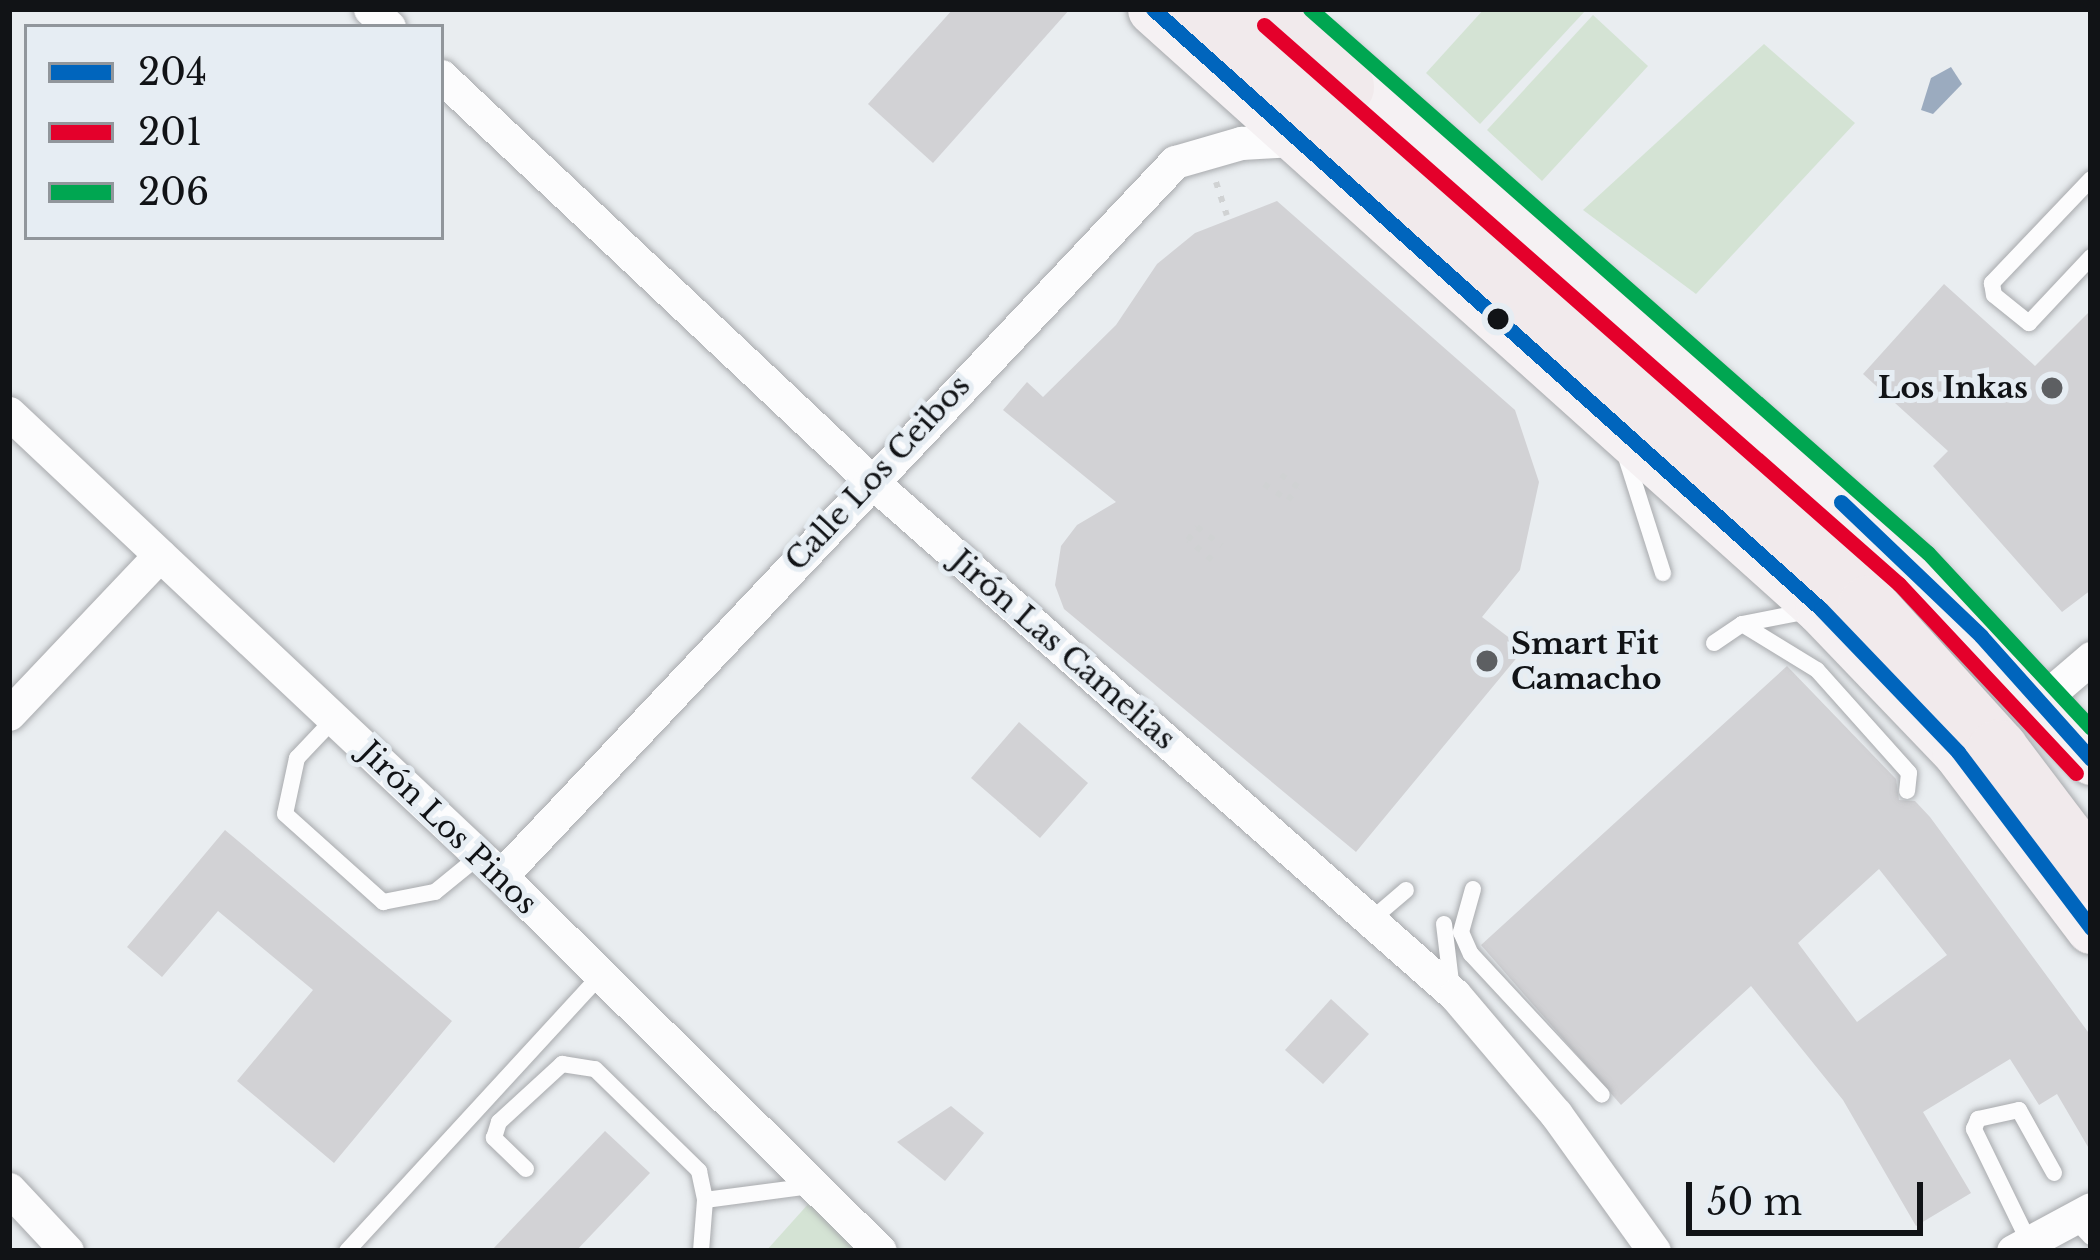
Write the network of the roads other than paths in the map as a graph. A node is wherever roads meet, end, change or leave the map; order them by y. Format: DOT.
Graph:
graph roads {
  1 [pos="1153,9"];
  2 [pos="1194,9"];
  3 [pos="1285,12"];
  4 [pos="444,79"];
  5 [pos="1293,140"];
  6 [pos="2091,179"];
  7 [pos="2091,257"];
  8 [pos="9,413"];
  9 [pos="1616,424"];
  10 [pos="870,481"];
  11 [pos="160,555"];
  12 [pos="1663,573"];
  13 [pos="1858,600"];
  14 [pos="1742,624"];
  15 [pos="1714,643"];
  16 [pos="2091,658"];
  17 [pos="2042,700"];
  18 [pos="9,714"];
  19 [pos="334,719"];
  20 [pos="2091,759"];
  21 [pos="1906,791"];
  22 [pos="2091,814"];
  23 [pos="490,866"];
  24 [pos="2091,873"];
  25 [pos="1473,889"];
  26 [pos="1406,890"];
  27 [pos="1371,920"];
  28 [pos="1444,924"];
  29 [pos="2091,928"];
  30 [pos="601,976"];
  31 [pos="1455,994"];
  32 [pos="1602,1095"];
  33 [pos="526,1169"];
  34 [pos="2054,1173"];
  35 [pos="812,1186"];
  36 [pos="9,1189"];
  37 [pos="706,1200"];
  38 [pos="2085,1222"];
  39 [pos="2021,1247"];
  40 [pos="68,1251"];
  41 [pos="347,1251"];
  42 [pos="701,1251"];
  43 [pos="880,1251"];
  44 [pos="1654,1251"];
  1 -- 5 [label="main road"];
  2 -- 13 [label="highway"];
  3 -- 13 [label="highway"];
  3 -- 17 [label="main road"];
  4 -- 10 [label="street, Jirón Las Camelias"];
  5 -- 9 [label="main road"];
  5 -- 10 [label="street, Calle Los Ceibos"];
  6 -- 7 [label="lane"];
  8 -- 11 [label="street, Jirón Los Pinos"];
  9 -- 12 [label="lane"];
  9 -- 13 [label="main road"];
  10 -- 23 [label="street, Calle Los Ceibos"];
  10 -- 27 [label="street, Jirón Las Camelias"];
  11 -- 18 [label="street"];
  11 -- 19 [label="street, Jirón Los Pinos"];
  13 -- 14 [label="lane"];
  13 -- 22 [label="highway"];
  13 -- 24 [label="highway"];
  13 -- 29 [label="main road"];
  14 -- 15 [label="lane"];
  14 -- 21 [label="lane"];
  16 -- 17 [label="street"];
  17 -- 20 [label="main road"];
  19 -- 23 [label="street, Jirón Los Pinos"];
  19 -- 23 [label="lane"];
  23 -- 30 [label="street, Jirón Los Pinos"];
  25 -- 32 [label="lane"];
  26 -- 27 [label="lane"];
  27 -- 31 [label="street, Jirón Las Camelias"];
  28 -- 31 [label="lane"];
  30 -- 35 [label="street, Jirón Los Pinos"];
  30 -- 41 [label="lane"];
  31 -- 44 [label="street, Jirón Las Camelias"];
  33 -- 37 [label="lane"];
  34 -- 39 [label="lane"];
  35 -- 37 [label="lane"];
  35 -- 43 [label="street, Jirón Los Pinos"];
  36 -- 40 [label="street"];
  37 -- 42 [label="lane"];
  38 -- 39 [label="street"];
}
